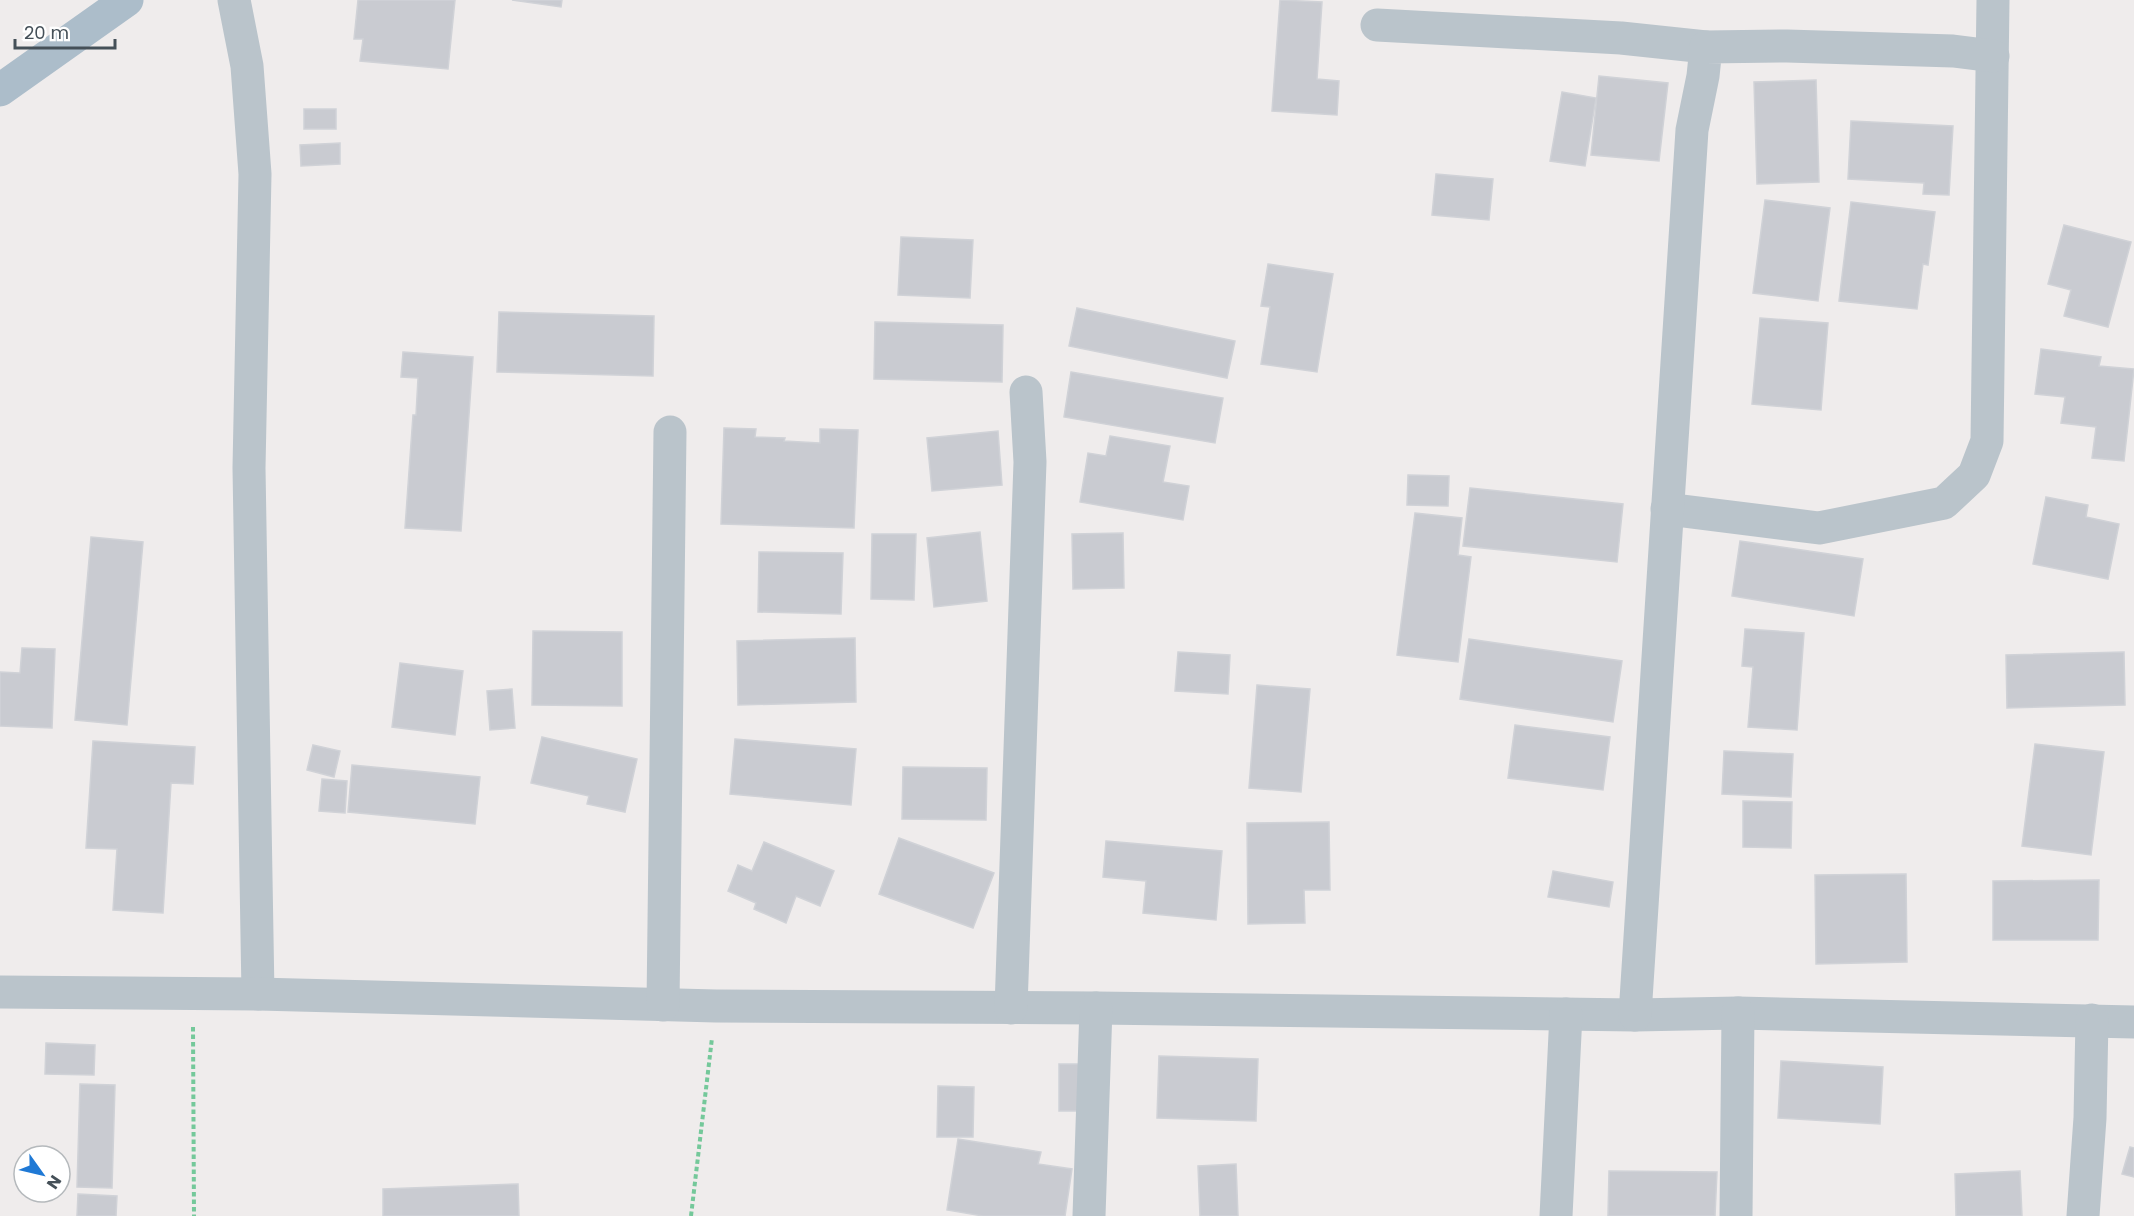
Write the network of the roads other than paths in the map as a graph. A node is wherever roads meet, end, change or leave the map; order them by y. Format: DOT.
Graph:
graph roads {
  1 [pos="127,0"];
  2 [pos="234,0"];
  3 [pos="1993,0"];
  4 [pos="1377,26"];
  5 [pos="1706,47"];
  6 [pos="1992,56"];
  7 [pos="0,90"];
  8 [pos="1026,392"];
  9 [pos="670,432"];
  10 [pos="1667,509"];
  11 [pos="0,992"];
  12 [pos="258,994"];
  13 [pos="663,1005"];
  14 [pos="1011,1008"];
  15 [pos="1096,1008"];
  16 [pos="1738,1013"];
  17 [pos="1566,1014"];
  18 [pos="1635,1015"];
  19 [pos="2092,1020"];
  20 [pos="2134,1022"];
  21 [pos="1089,1216"];
  22 [pos="1556,1216"];
  23 [pos="1736,1216"];
  24 [pos="2083,1216"];
  1 -- 7 [label="main road"];
  2 -- 12 [label="street"];
  3 -- 6 [label="street"];
  4 -- 5 [label="street"];
  5 -- 6 [label="street"];
  5 -- 10 [label="street"];
  6 -- 10 [label="street"];
  8 -- 14 [label="street"];
  9 -- 13 [label="street"];
  10 -- 18 [label="street"];
  11 -- 12 [label="street"];
  12 -- 13 [label="street"];
  13 -- 14 [label="street"];
  14 -- 15 [label="street"];
  15 -- 17 [label="street"];
  15 -- 21 [label="street"];
  16 -- 18 [label="street"];
  16 -- 19 [label="street"];
  16 -- 23 [label="street"];
  17 -- 18 [label="street"];
  17 -- 22 [label="street"];
  19 -- 20 [label="street"];
  19 -- 24 [label="street"];
}
